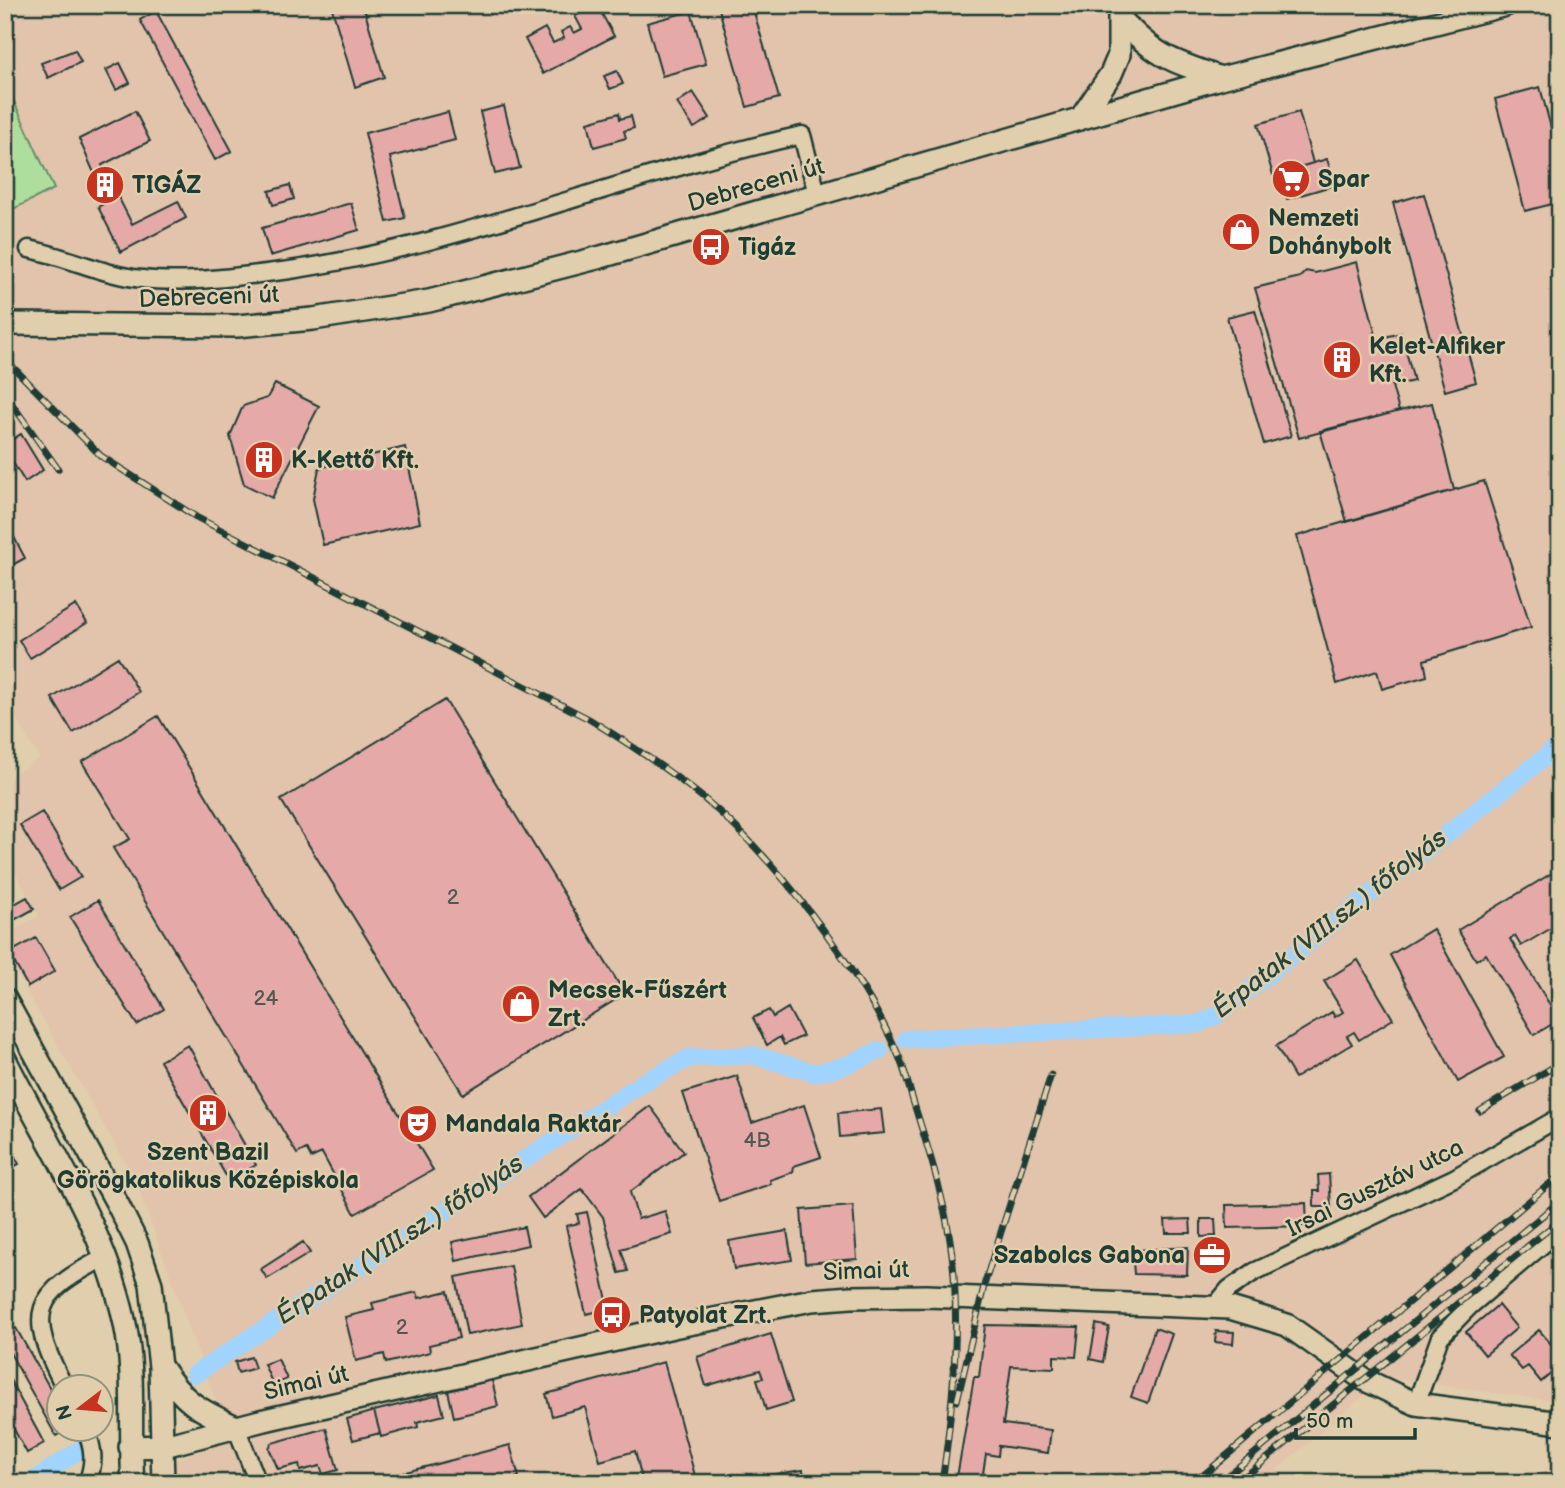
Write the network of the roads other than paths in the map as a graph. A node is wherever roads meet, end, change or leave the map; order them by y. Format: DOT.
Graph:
graph roads {
  1 [pos="1506,5"];
  2 [pos="1221,78"];
  3 [pos="1080,119"];
  4 [pos="817,194"];
  5 [pos="29,249"];
  6 [pos="5,324"];
  7 [pos="5,999"];
  8 [pos="5,1059"];
  9 [pos="1560,1117"];
  10 [pos="1560,1230"];
  11 [pos="106,1257"];
  12 [pos="1215,1306"];
  13 [pos="160,1367"];
  14 [pos="56,1372"];
  15 [pos="1416,1405"];
  16 [pos="1560,1423"];
  17 [pos="236,1426"];
  18 [pos="90,1442"];
  19 [pos="164,1446"];
  20 [pos="130,1447"];
  21 [pos="87,1483"];
  22 [pos="133,1483"];
  23 [pos="163,1483"];
  24 [pos="258,1483"];
  1 -- 2 [label="main road, Debreceni út"];
  2 -- 3 [label="main road, Debreceni út"];
  2 -- 3 [label="main road"];
  3 -- 4 [label="main road, Debreceni út"];
  4 -- 5 [label="street"];
  4 -- 6 [label="main road, Debreceni út"];
  7 -- 13 [label="main road"];
  8 -- 11 [label="main road"];
  9 -- 12 [label="street, Irsai Gusztáv utca"];
  10 -- 15 [label="street"];
  11 -- 14 [label="street"];
  11 -- 20 [label="main road"];
  12 -- 15 [label="main road, Simai út"];
  12 -- 17 [label="main road, Simai út"];
  13 -- 17 [label="main road"];
  13 -- 19 [label="main road"];
  15 -- 16 [label="main road, Simai út"];
  17 -- 19 [label="main road, Simai út"];
  17 -- 24 [label="street"];
  18 -- 21 [label="street"];
  19 -- 20 [label="main road, Simai út"];
  19 -- 23 [label="main road"];
  20 -- 22 [label="main road"];
}
